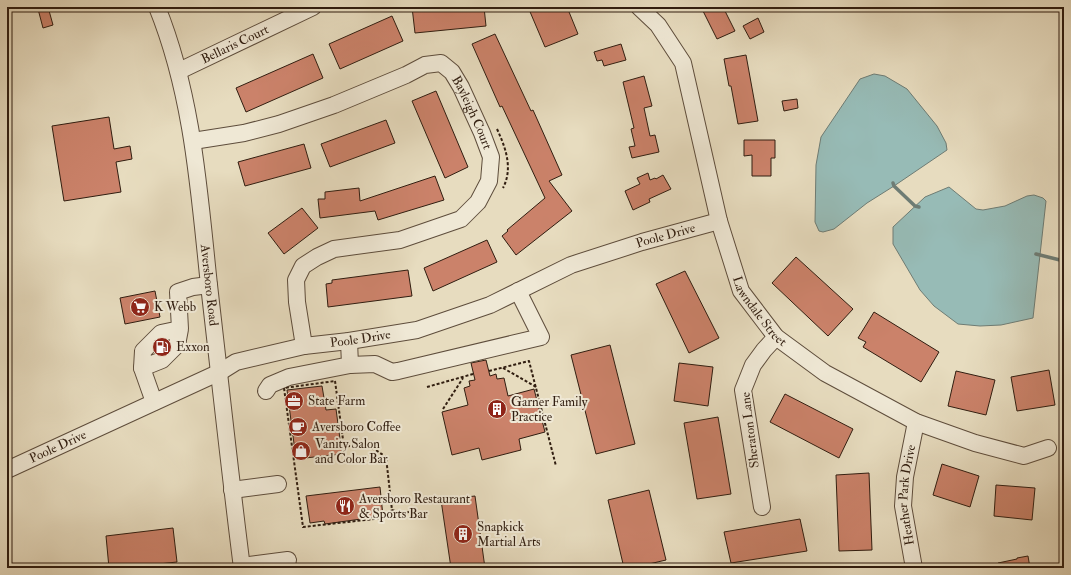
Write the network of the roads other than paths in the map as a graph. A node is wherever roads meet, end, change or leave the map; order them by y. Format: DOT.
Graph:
graph roads {
  1 [pos="157,7"];
  2 [pos="313,7"];
  3 [pos="639,7"];
  4 [pos="179,71"];
  5 [pos="193,142"];
  6 [pos="719,221"];
  7 [pos="209,285"];
  8 [pos="518,291"];
  9 [pos="776,337"];
  10 [pos="349,341"];
  11 [pos="304,346"];
  12 [pos="350,365"];
  13 [pos="220,372"];
  14 [pos="266,391"];
  15 [pos="154,402"];
  16 [pos="916,422"];
  17 [pos="1048,448"];
  18 [pos="7,470"];
  19 [pos="278,484"];
  20 [pos="232,490"];
  21 [pos="762,507"];
  22 [pos="288,560"];
  23 [pos="242,567"];
  24 [pos="914,568"];
  1 -- 4 [label="street, Aversboro Road"];
  2 -- 4 [label="street, Bellaris Court"];
  3 -- 6 [label="street, Lawndale Street"];
  4 -- 5 [label="street, Aversboro Road"];
  5 -- 7 [label="street, Aversboro Road"];
  5 -- 11 [label="street, Bayleigh Court"];
  6 -- 8 [label="street, Poole Drive"];
  6 -- 9 [label="street, Lawndale Street"];
  7 -- 13 [label="street, Aversboro Road"];
  7 -- 15 [label="street"];
  8 -- 10 [label="street, Poole Drive"];
  8 -- 12 [label="street"];
  9 -- 16 [label="street, Lawndale Street"];
  9 -- 21 [label="street, Sheraton Lane"];
  10 -- 11 [label="street, Poole Drive"];
  10 -- 12 [label="street"];
  11 -- 13 [label="street, Poole Drive"];
  12 -- 14 [label="street"];
  13 -- 15 [label="street, Poole Drive"];
  13 -- 20 [label="street, Aversboro Road"];
  15 -- 18 [label="street, Poole Drive"];
  16 -- 17 [label="street, Lawndale Street"];
  16 -- 24 [label="street, Heather Park Drive"];
  19 -- 20 [label="street"];
  20 -- 23 [label="street, Aversboro Road"];
  22 -- 23 [label="street"];
}
